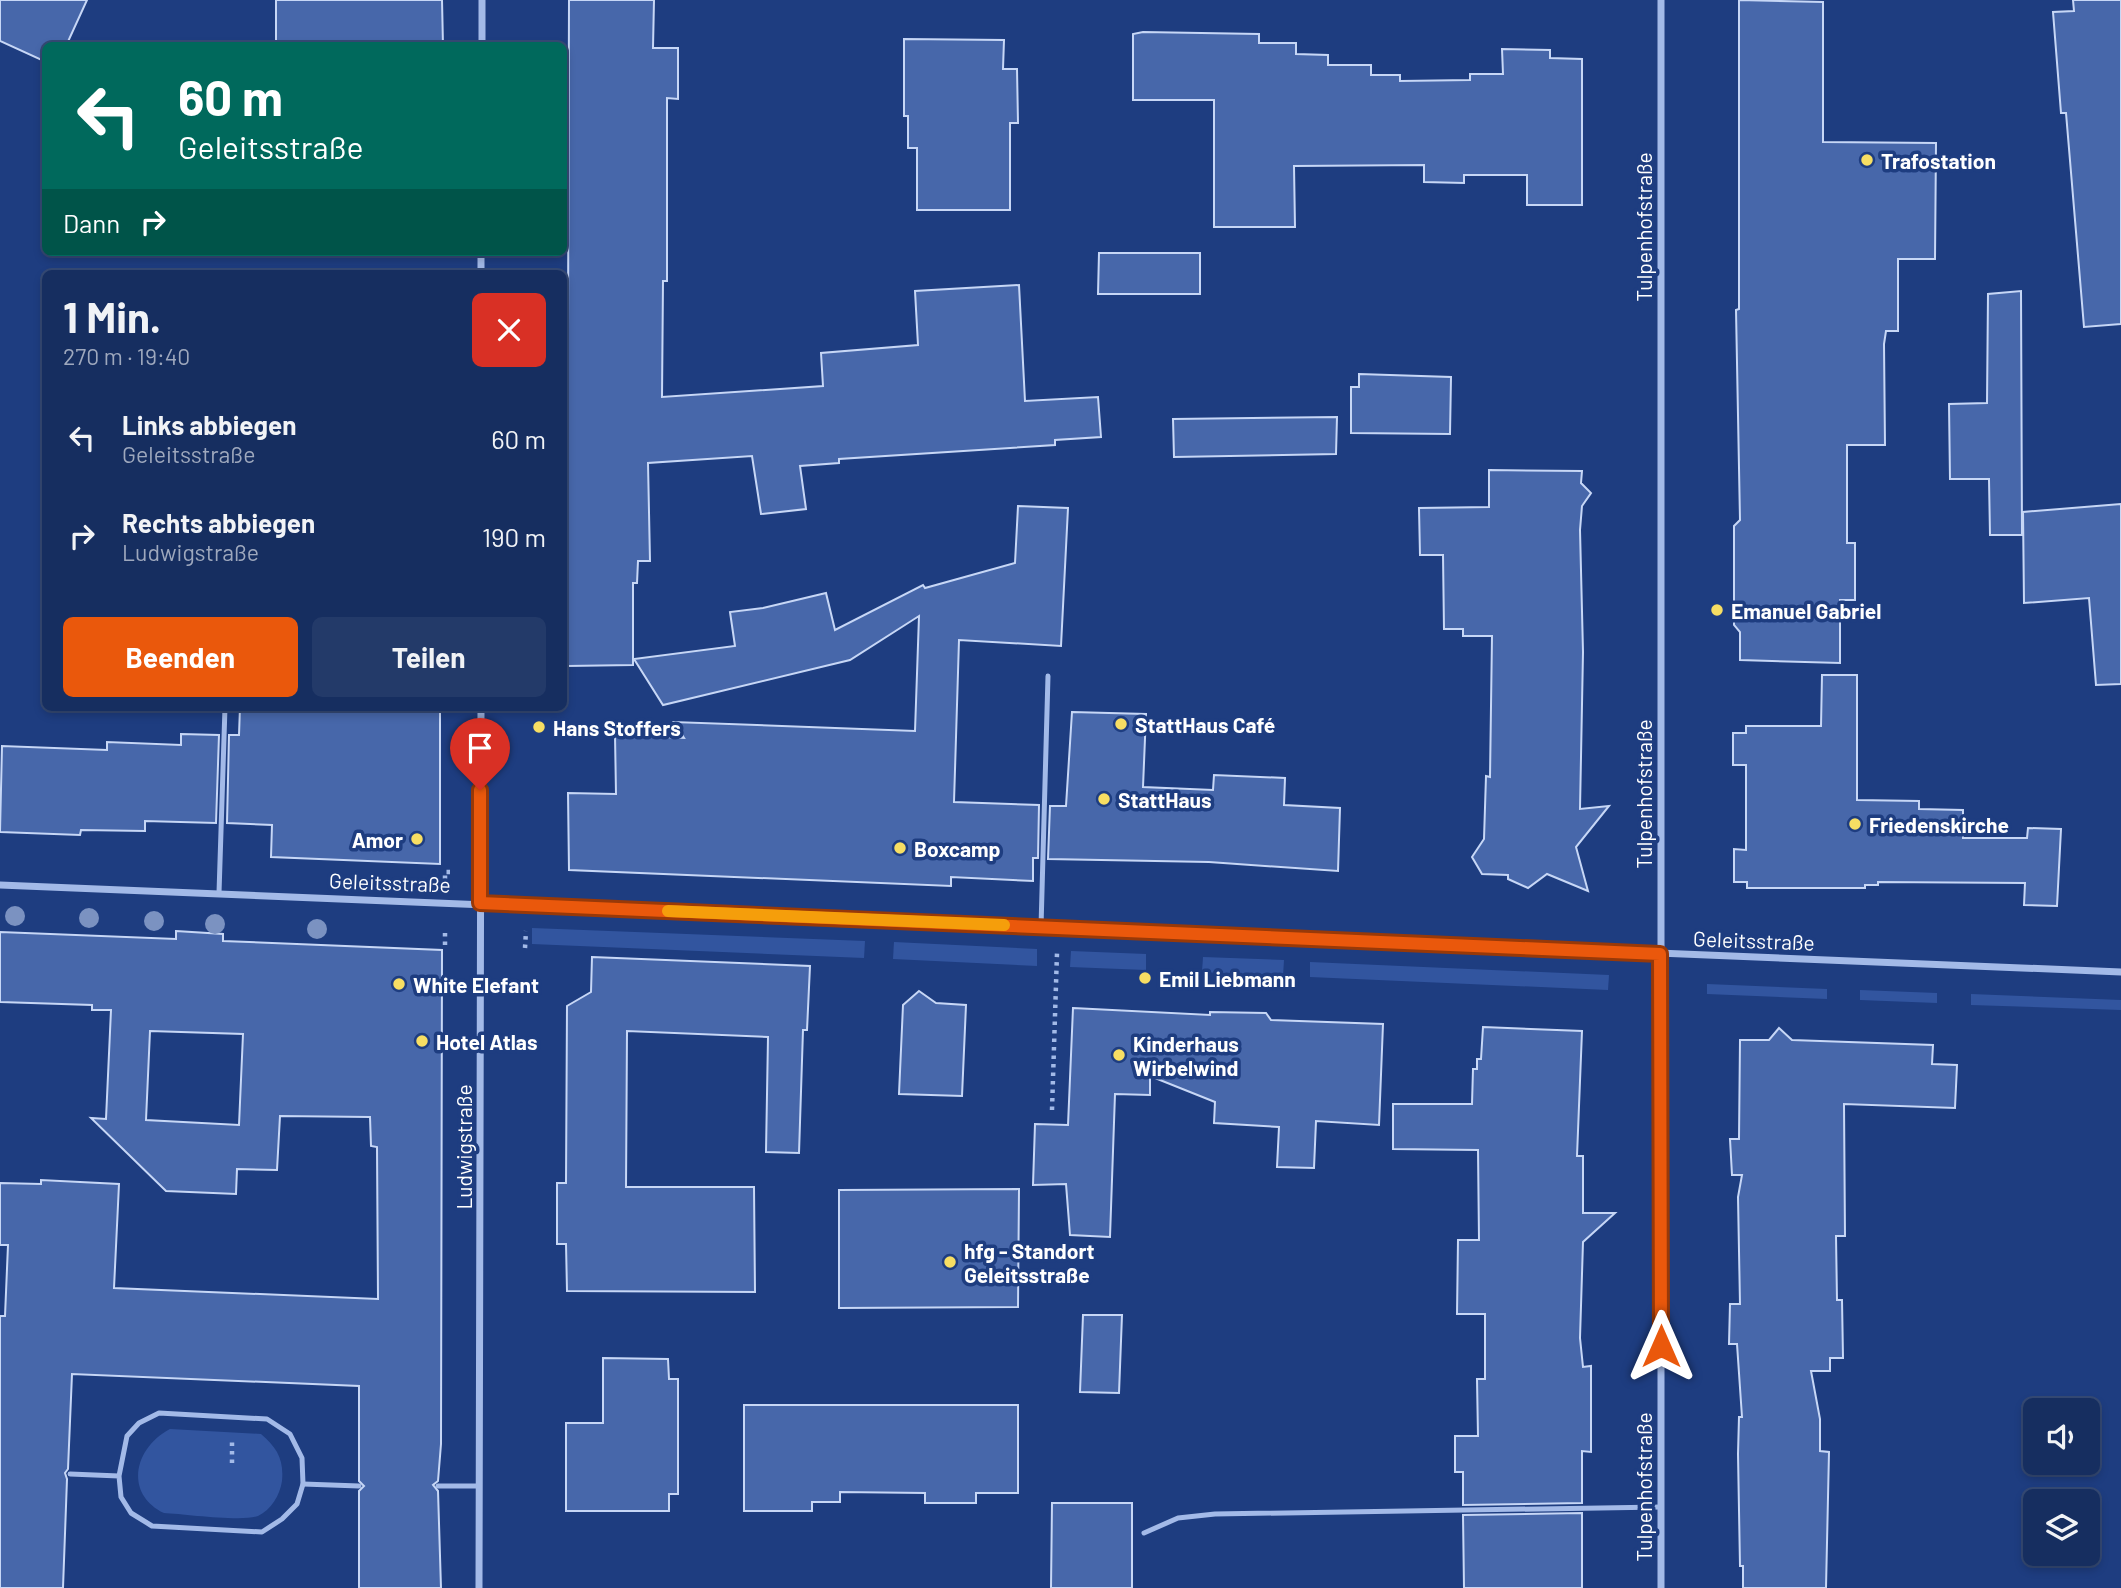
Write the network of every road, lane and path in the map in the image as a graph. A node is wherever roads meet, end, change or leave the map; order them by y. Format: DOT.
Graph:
graph roads {
  1 [pos="482,0"];
  2 [pos="1661,0"];
  3 [pos="482,42"];
  4 [pos="1048,676"];
  5 [pos="225,711"];
  6 [pos="481,711"];
  7 [pos="445,872"];
  8 [pos="453,872"];
  9 [pos="0,884"];
  10 [pos="219,893"];
  11 [pos="480,903"];
  12 [pos="1041,927"];
  13 [pos="445,928"];
  14 [pos="526,928"];
  15 [pos="1058,928"];
  16 [pos="449,945"];
  17 [pos="525,948"];
  18 [pos="1660,954"];
  19 [pos="2121,972"];
  20 [pos="1052,1111"];
  21 [pos="232,1432"];
  22 [pos="232,1463"];
  23 [pos="70,1474"];
  24 [pos="119,1476"];
  25 [pos="303,1484"];
  26 [pos="359,1486"];
  27 [pos="438,1486"];
  28 [pos="479,1486"];
  29 [pos="1661,1507"];
  30 [pos="1144,1533"];
  31 [pos="479,1588"];
  32 [pos="1661,1588"];
  1 -- 3 [label="street"];
  2 -- 18 [label="street, Tulpenhofstraße"];
  4 -- 12 [label="lane"];
  5 -- 10 [label="lane"];
  6 -- 11 [label="street, Ludwigstraße"];
  7 -- 8 [label="path"];
  9 -- 10 [label="street, Geleitsstraße"];
  10 -- 11 [label="street, Geleitsstraße"];
  11 -- 12 [label="street, Geleitsstraße"];
  11 -- 28 [label="street, Ludwigstraße"];
  12 -- 15 [label="street, Geleitsstraße"];
  13 -- 16 [label="path"];
  14 -- 17 [label="path"];
  15 -- 18 [label="street, Geleitsstraße"];
  15 -- 20 [label="path"];
  18 -- 19 [label="street, Geleitsstraße"];
  18 -- 29 [label="street, Tulpenhofstraße"];
  21 -- 22 [label="path"];
  23 -- 24 [label="lane"];
  24 -- 25 [label="lane"];
  24 -- 25 [label="lane"];
  25 -- 26 [label="lane"];
  27 -- 28 [label="lane"];
  28 -- 31 [label="street, Ludwigstraße"];
  29 -- 30 [label="lane"];
  29 -- 32 [label="street, Tulpenhofstraße"];
}
